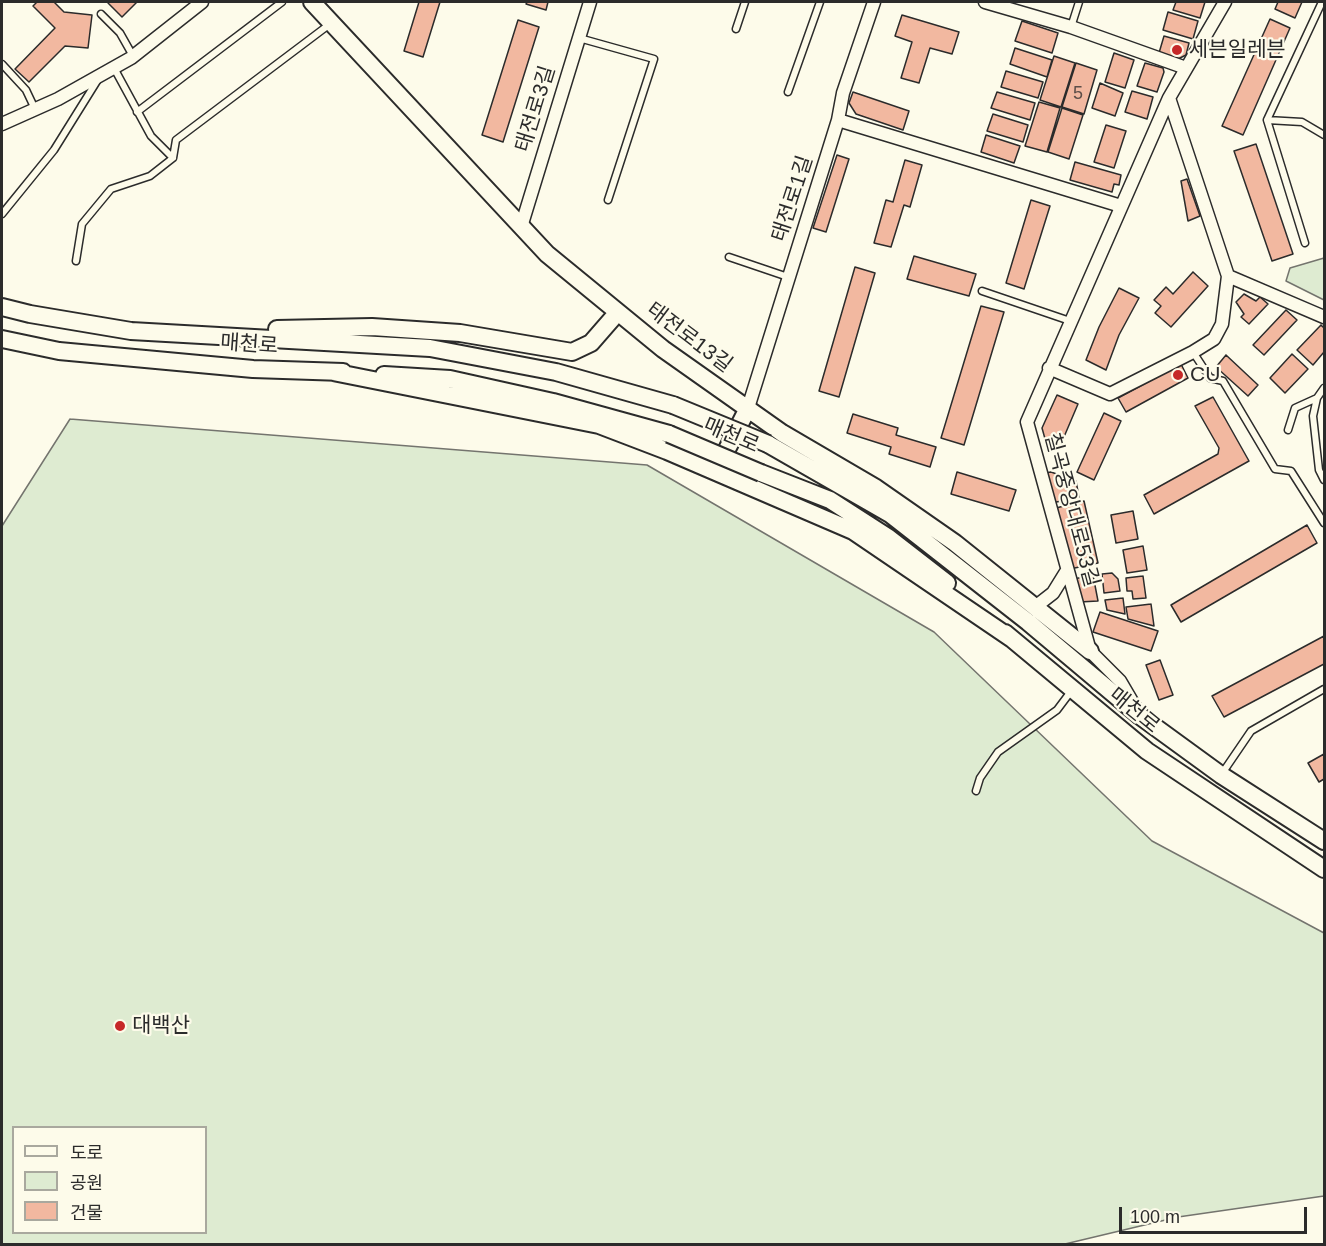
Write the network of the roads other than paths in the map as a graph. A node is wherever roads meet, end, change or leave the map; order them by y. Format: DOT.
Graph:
graph roads {
  1 [pos="202,2"];
  2 [pos="282,2"];
  3 [pos="312,2"];
  4 [pos="590,2"];
  5 [pos="745,2"];
  6 [pos="820,2"];
  7 [pos="874,2"];
  8 [pos="984,2"];
  9 [pos="1079,2"];
  10 [pos="1225,2"];
  11 [pos="1322,2"];
  12 [pos="100,14"];
  13 [pos="331,22"];
  14 [pos="1071,27"];
  15 [pos="736,29"];
  16 [pos="578,38"];
  17 [pos="133,56"];
  18 [pos="2,64"];
  19 [pos="113,68"];
  20 [pos="1186,68"];
  21 [pos="100,75"];
  22 [pos="788,93"];
  23 [pos="1169,98"];
  24 [pos="35,109"];
  25 [pos="137,112"];
  26 [pos="838,120"];
  27 [pos="1267,120"];
  28 [pos="2,124"];
  29 [pos="1324,135"];
  30 [pos="173,158"];
  31 [pos="608,200"];
  32 [pos="1121,206"];
  33 [pos="2,214"];
  34 [pos="521,227"];
  35 [pos="1305,243"];
  36 [pos="729,256"];
  37 [pos="76,261"];
  38 [pos="1228,276"];
  39 [pos="788,277"];
  40 [pos="982,291"];
  41 [pos="2,307"];
  42 [pos="618,312"];
  43 [pos="1324,317"];
  44 [pos="1070,321"];
  45 [pos="221,336"];
  46 [pos="2,339"];
  47 [pos="1193,352"];
  48 [pos="1049,368"];
  49 [pos="333,372"];
  50 [pos="1324,388"];
  51 [pos="1317,398"];
  52 [pos="748,408"];
  53 [pos="1288,430"];
  54 [pos="715,473"];
  55 [pos="1324,480"];
  56 [pos="1324,523"];
  57 [pos="1066,572"];
  58 [pos="1035,607"];
  59 [pos="1012,639"];
  60 [pos="1090,651"];
  61 [pos="1072,689"];
  62 [pos="1324,689"];
  63 [pos="1140,716"];
  64 [pos="1221,775"];
  65 [pos="976,791"];
  66 [pos="1324,841"];
  67 [pos="1324,869"];
  1 -- 17 [label="street"];
  2 -- 25 [label="lane"];
  3 -- 13 [label="main road, 태전로13길"];
  4 -- 16 [label="street, 태전로3길"];
  5 -- 15 [label="lane"];
  6 -- 22 [label="lane"];
  7 -- 26 [label="street, 태전로1길"];
  8 -- 14 [label="street"];
  9 -- 14 [label="lane"];
  10 -- 20 [label="street, 칠곡중앙대로53길"];
  11 -- 27 [label="lane"];
  12 -- 17 [label="lane"];
  13 -- 30 [label="lane"];
  13 -- 34 [label="main road, 태전로13길"];
  14 -- 20 [label="street"];
  16 -- 31 [label="lane"];
  16 -- 34 [label="street, 태전로3길"];
  17 -- 19 [label="street"];
  18 -- 24 [label="lane"];
  19 -- 21 [label="street"];
  19 -- 25 [label="lane"];
  20 -- 23 [label="street, 칠곡중앙대로53길"];
  21 -- 24 [label="street"];
  21 -- 33 [label="lane"];
  23 -- 32 [label="street, 칠곡중앙대로53길"];
  23 -- 38 [label="street"];
  24 -- 28 [label="street"];
  25 -- 30 [label="lane"];
  26 -- 32 [label="street"];
  26 -- 39 [label="street, 태전로1길"];
  27 -- 29 [label="lane"];
  27 -- 35 [label="lane"];
  30 -- 37 [label="lane"];
  32 -- 44 [label="street, 칠곡중앙대로53길"];
  34 -- 42 [label="main road, 태전로13길"];
  36 -- 39 [label="lane"];
  38 -- 43 [label="street"];
  38 -- 47 [label="street"];
  39 -- 52 [label="street, 태전로1길"];
  40 -- 44 [label="lane"];
  41 -- 45 [label="main road, 매천로"];
  42 -- 45 [label="main road"];
  42 -- 52 [label="main road, 태전로13길"];
  44 -- 48 [label="street, 칠곡중앙대로53길"];
  45 -- 63 [label="main road, 매천로, bridge"];
  46 -- 49 [label="main road, 매천로"];
  47 -- 48 [label="street"];
  47 -- 56 [label="lane"];
  48 -- 57 [label="street, 칠곡중앙대로53길"];
  49 -- 54 [label="main road"];
  49 -- 59 [label="main road, 매천로, bridge"];
  50 -- 51 [label="lane"];
  51 -- 53 [label="lane"];
  51 -- 55 [label="lane"];
  52 -- 54 [label="main road"];
  52 -- 58 [label="main road, 태전로13길"];
  54 -- 59 [label="main road"];
  57 -- 58 [label="street"];
  57 -- 60 [label="street, 칠곡중앙대로53길"];
  58 -- 60 [label="main road, 태전로13길"];
  59 -- 61 [label="main road, 매천로"];
  60 -- 63 [label="street, 칠곡중앙대로53길"];
  61 -- 65 [label="lane"];
  61 -- 67 [label="main road, 매천로"];
  62 -- 64 [label="lane"];
  63 -- 64 [label="main road, 매천로"];
  64 -- 66 [label="main road, 매천로"];
}
